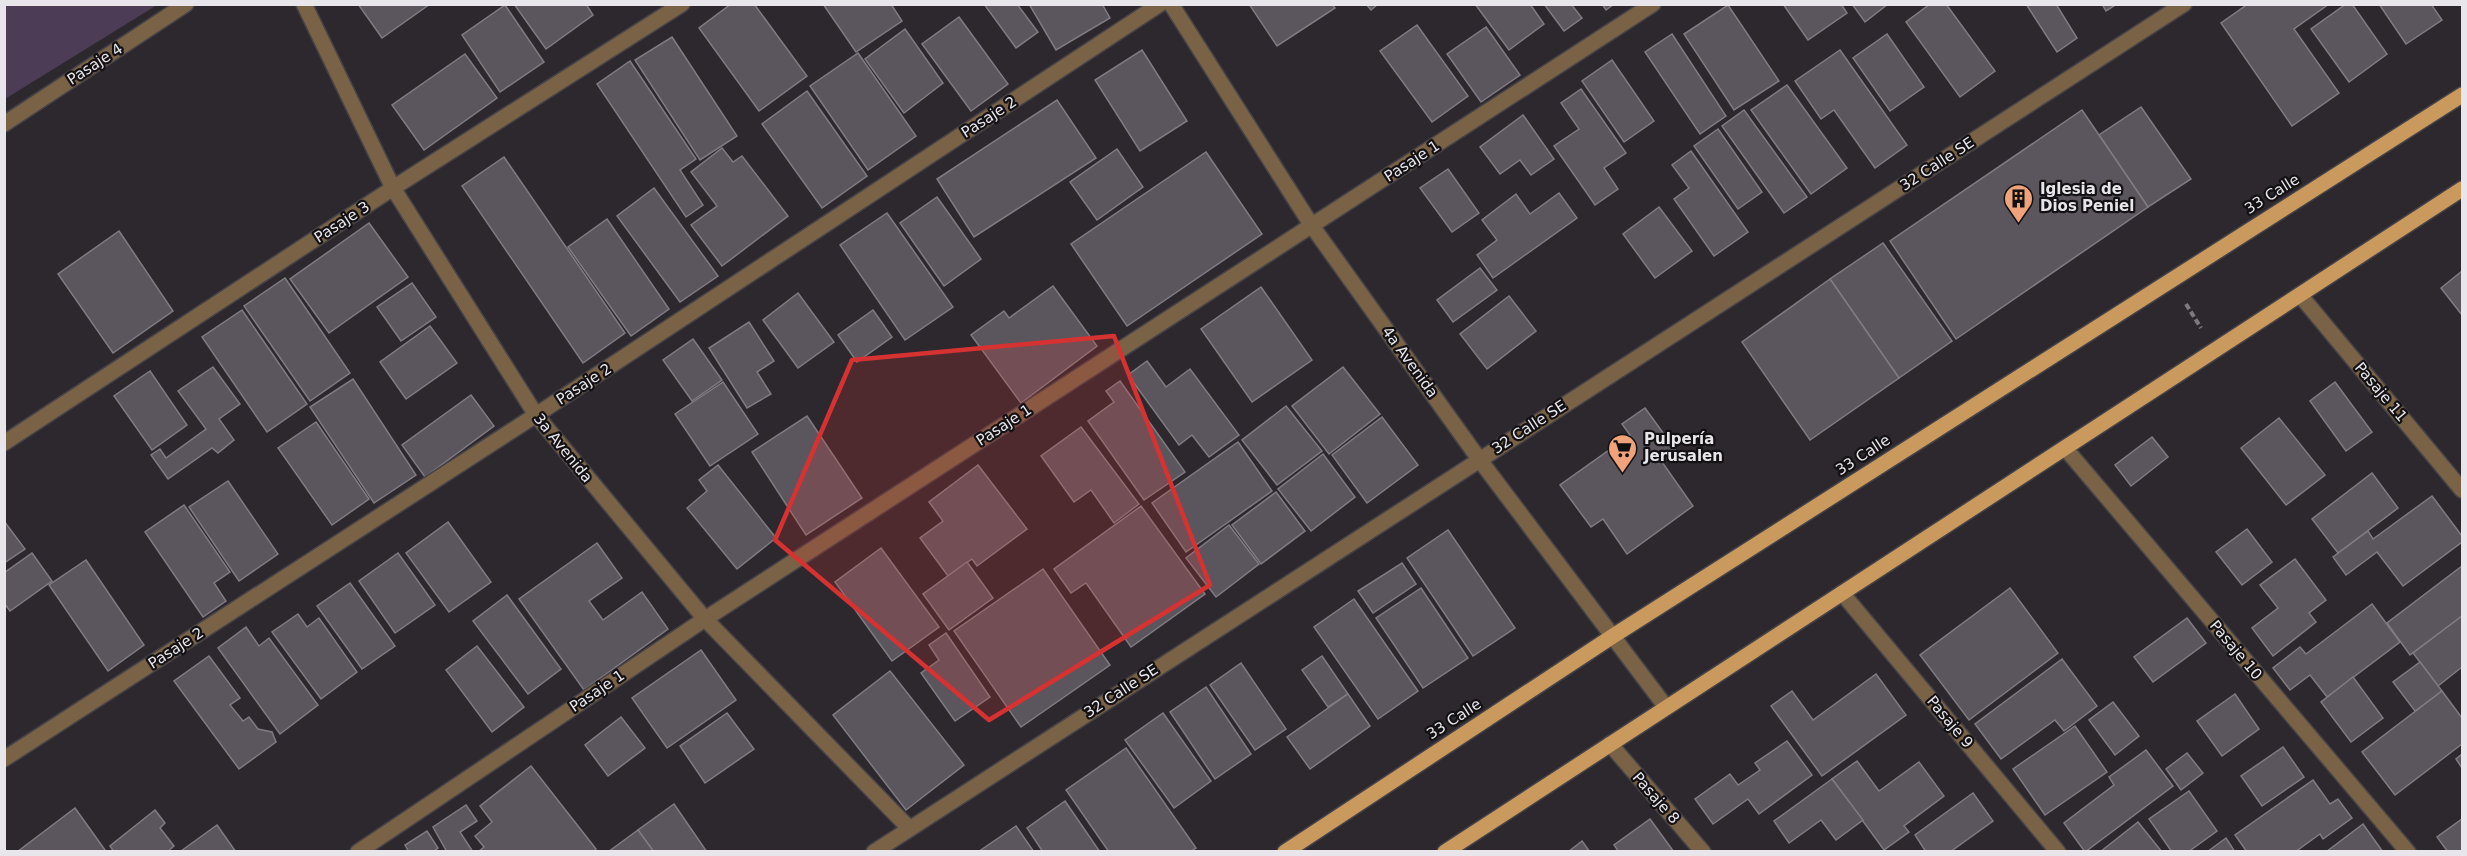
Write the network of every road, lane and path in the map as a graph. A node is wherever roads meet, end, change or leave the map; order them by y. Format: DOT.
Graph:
graph roads {
  1 [pos="186,4"];
  2 [pos="304,4"];
  3 [pos="682,4"];
  4 [pos="1160,4"];
  5 [pos="1171,4"];
  6 [pos="1653,4"];
  7 [pos="2184,4"];
  8 [pos="2463,95"];
  9 [pos="4,124"];
  10 [pos="393,188"];
  11 [pos="2463,189"];
  12 [pos="1312,226"];
  13 [pos="2171,280"];
  14 [pos="2300,295"];
  15 [pos="2215,350"];
  16 [pos="536,415"];
  17 [pos="4,443"];
  18 [pos="2065,448"];
  19 [pos="1479,459"];
  20 [pos="2463,490"];
  21 [pos="1842,593"];
  22 [pos="705,619"];
  23 [pos="1613,636"];
  24 [pos="1666,707"];
  25 [pos="1610,744"];
  26 [pos="4,759"];
  27 [pos="909,828"];
  28 [pos="358,852"];
  29 [pos="874,852"];
  30 [pos="1285,852"];
  31 [pos="1445,852"];
  32 [pos="1703,852"];
  33 [pos="2058,852"];
  34 [pos="2408,852"];
  1 -- 9 [label="street, Pasaje 4"];
  2 -- 10 [label="street, 3a Avenida"];
  3 -- 10 [label="street, Pasaje 3"];
  4 -- 16 [label="street, Pasaje 2"];
  5 -- 12 [label="street, 4a Avenida"];
  6 -- 12 [label="street, Pasaje 1"];
  7 -- 19 [label="street, 32 Calle SE"];
  8 -- 13 [label="main road, 33 Calle"];
  10 -- 16 [label="street, 3a Avenida"];
  10 -- 17 [label="street, Pasaje 3"];
  11 -- 14 [label="main road"];
  12 -- 19 [label="street, 4a Avenida"];
  12 -- 22 [label="street, Pasaje 1"];
  13 -- 15 [label="path"];
  13 -- 23 [label="main road, 33 Calle"];
  14 -- 15 [label="main road"];
  14 -- 20 [label="street, Pasaje 11"];
  15 -- 18 [label="main road"];
  16 -- 22 [label="street, 3a Avenida"];
  16 -- 26 [label="street, Pasaje 2"];
  18 -- 21 [label="main road"];
  18 -- 34 [label="street, Pasaje 10"];
  19 -- 23 [label="street, 4a Avenida"];
  19 -- 27 [label="street, 32 Calle SE"];
  21 -- 24 [label="main road"];
  21 -- 33 [label="street, Pasaje 9"];
  22 -- 27 [label="street, 3a Avenida"];
  22 -- 28 [label="street, Pasaje 1"];
  23 -- 24 [label="street, 4a Avenida"];
  23 -- 30 [label="main road, 33 Calle"];
  24 -- 25 [label="main road"];
  25 -- 31 [label="main road"];
  25 -- 32 [label="street, Pasaje 8"];
  27 -- 29 [label="street, 32 Calle SE"];
}
